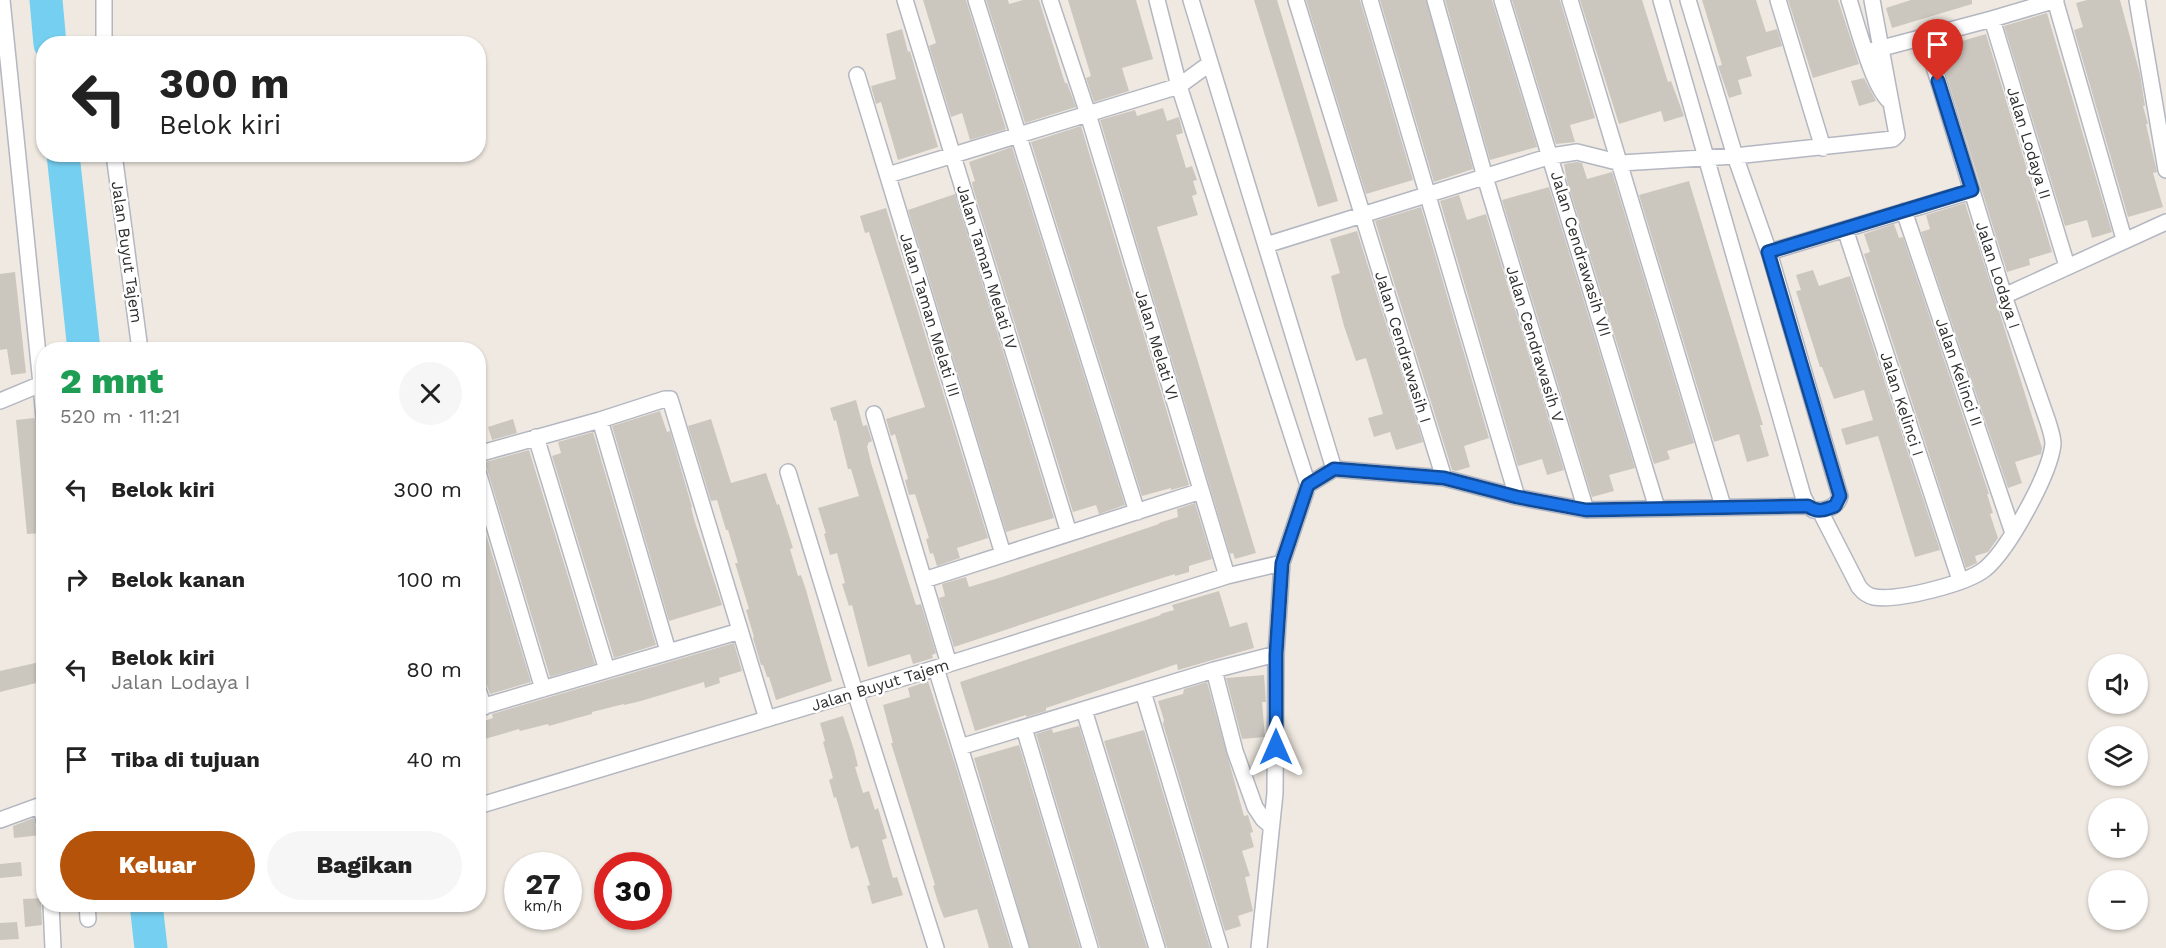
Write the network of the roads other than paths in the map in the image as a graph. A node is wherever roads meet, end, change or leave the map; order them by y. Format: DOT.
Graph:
graph roads {
  1 [pos="2,0"];
  2 [pos="104,0"];
  3 [pos="905,0"];
  4 [pos="976,0"];
  5 [pos="1050,0"];
  6 [pos="1157,0"];
  7 [pos="1191,0"];
  8 [pos="1296,0"];
  9 [pos="1370,0"];
  10 [pos="1435,0"];
  11 [pos="1502,0"];
  12 [pos="1570,0"];
  13 [pos="1661,0"];
  14 [pos="1688,0"];
  15 [pos="1778,0"];
  16 [pos="1850,0"];
  17 [pos="1872,0"];
  18 [pos="2055,0"];
  19 [pos="2137,0"];
  20 [pos="1992,19"];
  21 [pos="104,36"];
  22 [pos="1925,38"];
  23 [pos="1882,48"];
  24 [pos="1866,52"];
  25 [pos="1209,64"];
  26 [pos="857,75"];
  27 [pos="1179,86"];
  28 [pos="1891,102"];
  29 [pos="1088,114"];
  30 [pos="1018,134"];
  31 [pos="1823,148"];
  32 [pos="953,155"];
  33 [pos="1551,156"];
  34 [pos="1735,156"];
  35 [pos="1706,157"];
  36 [pos="115,162"];
  37 [pos="1621,163"];
  38 [pos="2166,170"];
  39 [pos="888,175"];
  40 [pos="1485,177"];
  41 [pos="1972,190"];
  42 [pos="1428,194"];
  43 [pos="1904,211"];
  44 [pos="1361,215"];
  45 [pos="2166,222"];
  46 [pos="1845,229"];
  47 [pos="2124,239"];
  48 [pos="1266,245"];
  49 [pos="1768,252"];
  50 [pos="2067,266"];
  51 [pos="2004,296"];
  52 [pos="38,342"];
  53 [pos="140,342"];
  54 [pos="36,386"];
  55 [pos="0,401"];
  56 [pos="874,414"];
  57 [pos="600,420"];
  58 [pos="536,437"];
  59 [pos="486,452"];
  60 [pos="1334,469"];
  61 [pos="788,472"];
  62 [pos="1444,478"];
  63 [pos="1308,485"];
  64 [pos="1201,491"];
  65 [pos="1517,497"];
  66 [pos="486,498"];
  67 [pos="1723,506"];
  68 [pos="1658,508"];
  69 [pos="1814,508"];
  70 [pos="1586,510"];
  71 [pos="1137,512"];
  72 [pos="1070,533"];
  73 [pos="2013,533"];
  74 [pos="1004,554"];
  75 [pos="1282,563"];
  76 [pos="1227,576"];
  77 [pos="924,580"];
  78 [pos="1960,580"];
  79 [pos="740,631"];
  80 [pos="668,651"];
  81 [pos="1276,654"];
  82 [pos="943,666"];
  83 [pos="607,670"];
  84 [pos="1214,670"];
  85 [pos="543,689"];
  86 [pos="855,692"];
  87 [pos="1143,692"];
  88 [pos="486,706"];
  89 [pos="1084,710"];
  90 [pos="767,719"];
  91 [pos="1024,728"];
  92 [pos="960,747"];
  93 [pos="486,804"];
  94 [pos="36,807"];
  95 [pos="0,820"];
  96 [pos="1271,826"];
  97 [pos="51,912"];
  98 [pos="53,948"];
  99 [pos="936,948"];
  100 [pos="1022,948"];
  101 [pos="1090,948"];
  102 [pos="1157,948"];
  103 [pos="1220,948"];
  104 [pos="1259,948"];
  1 -- 52 [label="street"];
  2 -- 21 [label="street"];
  3 -- 32 [label="street, Jalan Taman Melati IV"];
  4 -- 30 [label="street"];
  5 -- 29 [label="street, Jalan Melati VI"];
  6 -- 27 [label="street"];
  7 -- 25 [label="street"];
  8 -- 44 [label="street, Jalan Cendrawasih I"];
  9 -- 42 [label="street"];
  10 -- 40 [label="street, Jalan Cendrawasih V"];
  11 -- 33 [label="street, Jalan Cendrawasih VII"];
  12 -- 37 [label="street"];
  13 -- 35 [label="street"];
  14 -- 34 [label="street"];
  15 -- 31 [label="street"];
  16 -- 24 [label="street"];
  17 -- 23 [label="street"];
  18 -- 20 [label="street"];
  18 -- 47 [label="street"];
  19 -- 38 [label="street"];
  20 -- 22 [label="street"];
  20 -- 50 [label="street, Jalan Lodaya II"];
  22 -- 23 [label="street"];
  22 -- 41 [label="street, Jalan Lodaya I"];
  23 -- 24 [label="street"];
  23 -- 28 [label="street"];
  24 -- 28 [label="street"];
  25 -- 27 [label="street"];
  25 -- 48 [label="street"];
  26 -- 39 [label="street, Jalan Taman Melati III"];
  27 -- 29 [label="street"];
  27 -- 63 [label="street"];
  28 -- 31 [label="street"];
  29 -- 30 [label="street"];
  29 -- 64 [label="street, Jalan Melati VI"];
  30 -- 32 [label="street"];
  30 -- 71 [label="street"];
  31 -- 34 [label="street"];
  32 -- 39 [label="street"];
  32 -- 72 [label="street, Jalan Taman Melati IV"];
  33 -- 37 [label="street"];
  33 -- 40 [label="street"];
  33 -- 68 [label="street, Jalan Cendrawasih VII"];
  34 -- 35 [label="street"];
  34 -- 49 [label="street"];
  35 -- 37 [label="street"];
  35 -- 69 [label="street"];
  36 -- 53 [label="street, Jalan Buyut Tajem"];
  37 -- 67 [label="street"];
  39 -- 74 [label="street, Jalan Taman Melati III"];
  40 -- 42 [label="street"];
  40 -- 70 [label="street, Jalan Cendrawasih V"];
  41 -- 43 [label="street"];
  41 -- 51 [label="street, Jalan Lodaya I"];
  42 -- 44 [label="street"];
  42 -- 65 [label="street"];
  43 -- 46 [label="street"];
  43 -- 73 [label="street, Jalan Kelinci II"];
  44 -- 48 [label="street"];
  44 -- 62 [label="street, Jalan Cendrawasih I"];
  45 -- 47 [label="street"];
  46 -- 49 [label="street"];
  46 -- 78 [label="street, Jalan Kelinci I"];
  47 -- 50 [label="street"];
  48 -- 60 [label="street"];
  49 -- 69 [label="street"];
  50 -- 51 [label="street"];
  51 -- 73 [label="street, Jalan Lodaya I"];
  54 -- 55 [label="street"];
  56 -- 77 [label="street"];
  57 -- 58 [label="street"];
  57 -- 79 [label="street"];
  57 -- 80 [label="street"];
  58 -- 59 [label="street"];
  58 -- 83 [label="street"];
  60 -- 62 [label="street"];
  60 -- 63 [label="street"];
  61 -- 86 [label="street"];
  62 -- 65 [label="street"];
  63 -- 75 [label="street"];
  64 -- 71 [label="street"];
  64 -- 76 [label="street, Jalan Melati VI"];
  65 -- 70 [label="street"];
  66 -- 85 [label="street"];
  67 -- 68 [label="street"];
  67 -- 69 [label="street"];
  68 -- 70 [label="street"];
  69 -- 78 [label="street"];
  71 -- 72 [label="street"];
  72 -- 74 [label="street"];
  73 -- 78 [label="street"];
  74 -- 77 [label="street"];
  75 -- 76 [label="street, Jalan Buyut Tajem"];
  75 -- 81 [label="street"];
  76 -- 82 [label="street, Jalan Buyut Tajem"];
  77 -- 82 [label="street"];
  79 -- 80 [label="street"];
  79 -- 90 [label="street"];
  80 -- 83 [label="street"];
  81 -- 84 [label="street"];
  81 -- 96 [label="street"];
  82 -- 86 [label="street, Jalan Buyut Tajem"];
  82 -- 92 [label="street"];
  83 -- 85 [label="street"];
  84 -- 87 [label="street"];
  84 -- 96 [label="street"];
  85 -- 88 [label="street"];
  86 -- 90 [label="street, Jalan Buyut Tajem"];
  86 -- 99 [label="street"];
  87 -- 89 [label="street"];
  87 -- 103 [label="street"];
  89 -- 91 [label="street"];
  89 -- 102 [label="street"];
  90 -- 93 [label="street, Jalan Buyut Tajem"];
  91 -- 92 [label="street"];
  91 -- 101 [label="street"];
  92 -- 100 [label="street"];
  94 -- 95 [label="street"];
  96 -- 104 [label="street"];
  97 -- 98 [label="street"];
}
